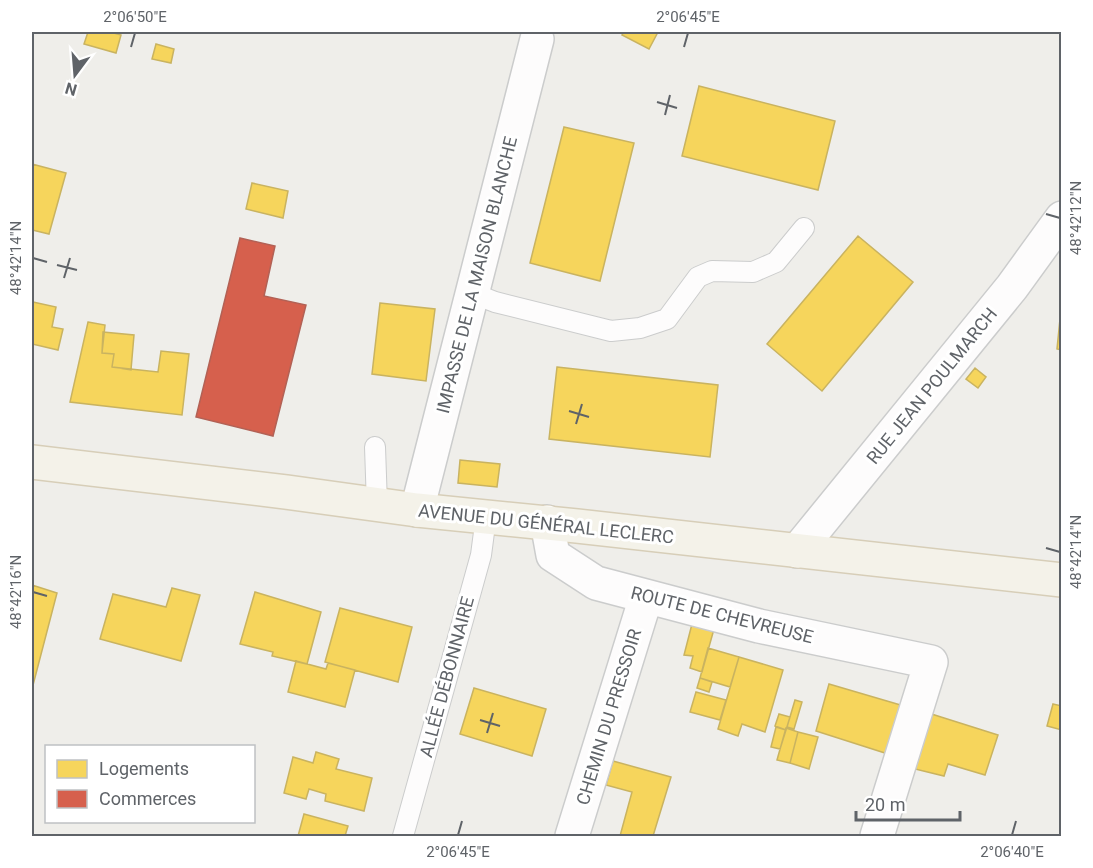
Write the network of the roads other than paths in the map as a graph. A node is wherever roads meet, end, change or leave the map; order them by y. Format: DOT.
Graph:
graph roads {
  1 [pos="537,39"];
  2 [pos="1062,218"];
  3 [pos="804,228"];
  4 [pos="472,293"];
  5 [pos="375,447"];
  6 [pos="32,462"];
  7 [pos="377,505"];
  8 [pos="417,510"];
  9 [pos="486,517"];
  10 [pos="547,522"];
  11 [pos="797,551"];
  12 [pos="1062,580"];
  13 [pos="646,597"];
  14 [pos="404,837"];
  15 [pos="572,837"];
  16 [pos="877,837"];
  1 -- 4 [label="street, IMPASSE DE LA MAISON BLANCHE"];
  2 -- 11 [label="street, RUE JEAN POULMARCH"];
  3 -- 4 [label="lane"];
  4 -- 8 [label="street, IMPASSE DE LA MAISON BLANCHE"];
  5 -- 7 [label="lane"];
  6 -- 7 [label="main road, AVENUE DU GÉNÉRAL LECLERC"];
  7 -- 8 [label="main road, AVENUE DU GÉNÉRAL LECLERC"];
  8 -- 9 [label="main road, AVENUE DU GÉNÉRAL LECLERC"];
  9 -- 10 [label="main road, AVENUE DU GÉNÉRAL LECLERC"];
  9 -- 14 [label="lane, ALLÉE DÉBONNAIRE"];
  10 -- 11 [label="main road, AVENUE DU GÉNÉRAL LECLERC"];
  10 -- 13 [label="street, ROUTE DE CHEVREUSE"];
  11 -- 12 [label="main road, AVENUE DU GÉNÉRAL LECLERC"];
  13 -- 15 [label="street, CHEMIN DU PRESSOIR"];
  13 -- 16 [label="street, ROUTE DE CHEVREUSE"];
}
